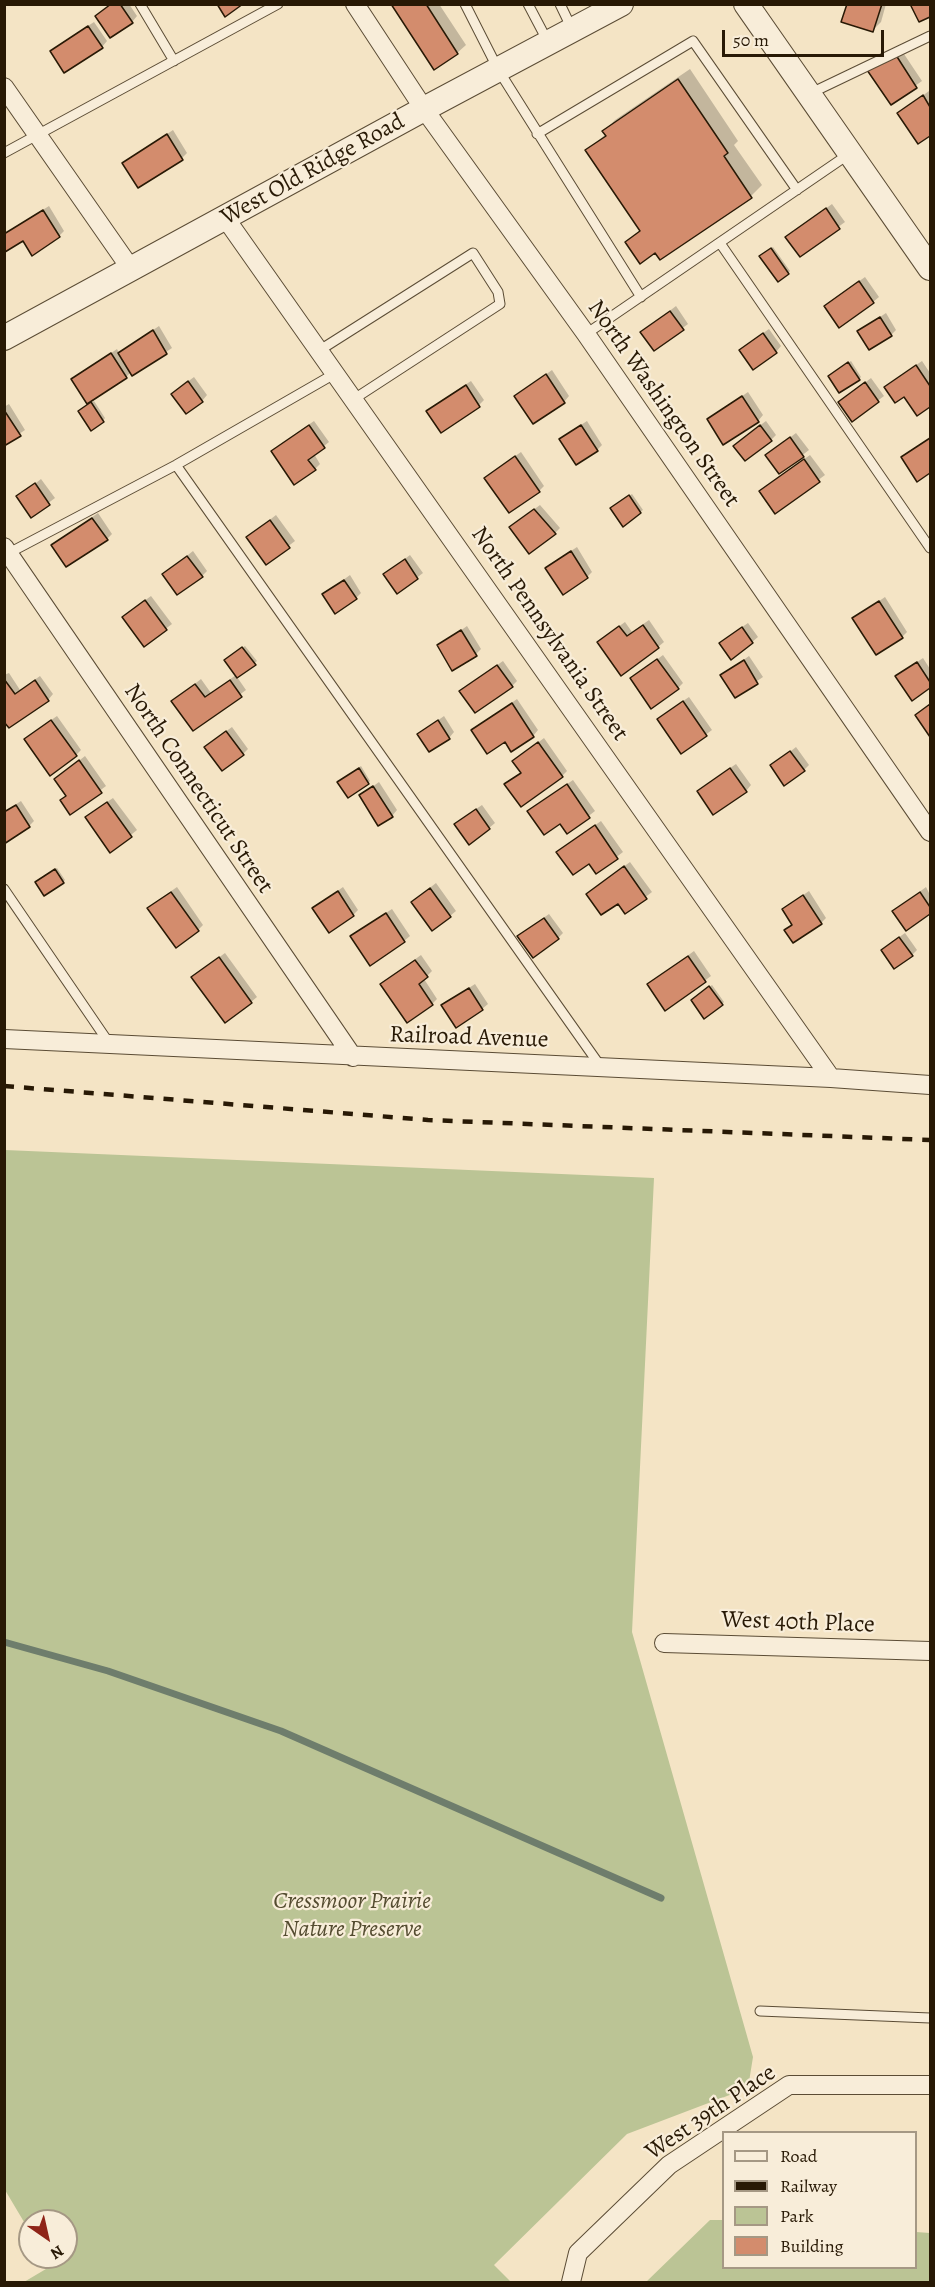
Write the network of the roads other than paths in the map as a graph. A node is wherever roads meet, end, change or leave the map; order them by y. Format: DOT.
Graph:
graph roads {
  1 [pos="140,4"];
  2 [pos="278,4"];
  3 [pos="355,4"];
  4 [pos="465,4"];
  5 [pos="528,4"];
  6 [pos="560,4"];
  7 [pos="621,4"];
  8 [pos="746,4"];
  9 [pos="573,31"];
  10 [pos="930,36"];
  11 [pos="549,44"];
  12 [pos="174,61"];
  13 [pos="499,71"];
  14 [pos="4,87"];
  15 [pos="807,94"];
  16 [pos="424,109"];
  17 [pos="537,134"];
  18 [pos="38,135"];
  19 [pos="4,153"];
  20 [pos="849,154"];
  21 [pos="797,190"];
  22 [pos="226,219"];
  23 [pos="720,243"];
  24 [pos="930,268"];
  25 [pos="131,269"];
  26 [pos="640,297"];
  27 [pos="586,334"];
  28 [pos="4,338"];
  29 [pos="320,350"];
  30 [pos="336,373"];
  31 [pos="354,399"];
  32 [pos="176,465"];
  33 [pos="930,548"];
  34 [pos="6,552"];
  35 [pos="930,832"];
  36 [pos="4,889"];
  37 [pos="4,1039"];
  38 [pos="110,1044"];
  39 [pos="353,1057"];
  40 [pos="601,1068"];
  41 [pos="831,1078"];
  42 [pos="930,1085"];
  43 [pos="664,1643"];
  44 [pos="930,1651"];
  45 [pos="760,2011"];
  46 [pos="930,2018"];
  47 [pos="930,2085"];
  48 [pos="571,2283"];
  1 -- 12 [label="lane"];
  2 -- 12 [label="lane"];
  3 -- 16 [label="street, North Washington Street"];
  4 -- 13 [label="lane"];
  5 -- 11 [label="lane"];
  6 -- 9 [label="lane"];
  7 -- 9 [label="street, West Old Ridge Road"];
  8 -- 15 [label="street"];
  9 -- 11 [label="street, West Old Ridge Road"];
  10 -- 15 [label="lane"];
  11 -- 13 [label="street, West Old Ridge Road"];
  12 -- 18 [label="lane"];
  13 -- 16 [label="street, West Old Ridge Road"];
  13 -- 17 [label="lane"];
  14 -- 18 [label="street"];
  15 -- 20 [label="street"];
  16 -- 22 [label="street, West Old Ridge Road"];
  16 -- 27 [label="street, North Washington Street"];
  17 -- 21 [label="lane"];
  17 -- 26 [label="lane"];
  18 -- 19 [label="lane"];
  18 -- 25 [label="street"];
  20 -- 21 [label="lane"];
  20 -- 24 [label="street"];
  21 -- 23 [label="lane"];
  22 -- 25 [label="street, West Old Ridge Road"];
  22 -- 29 [label="street, North Pennsylvania Street"];
  23 -- 26 [label="lane"];
  23 -- 33 [label="lane"];
  25 -- 28 [label="street, West Old Ridge Road"];
  26 -- 27 [label="lane"];
  27 -- 35 [label="street, North Washington Street"];
  29 -- 30 [label="street, North Pennsylvania Street"];
  29 -- 31 [label="lane"];
  30 -- 31 [label="street, North Pennsylvania Street"];
  30 -- 32 [label="lane"];
  31 -- 41 [label="street, North Pennsylvania Street"];
  32 -- 34 [label="lane"];
  32 -- 40 [label="lane"];
  34 -- 39 [label="street, North Connecticut Street"];
  36 -- 38 [label="lane"];
  37 -- 38 [label="street, Railroad Avenue"];
  38 -- 39 [label="street, Railroad Avenue"];
  39 -- 40 [label="street, Railroad Avenue"];
  40 -- 41 [label="street, Railroad Avenue"];
  41 -- 42 [label="street, Railroad Avenue"];
  43 -- 44 [label="street, West 40th Place"];
  45 -- 46 [label="lane"];
  47 -- 48 [label="street, West 39th Place"];
}
